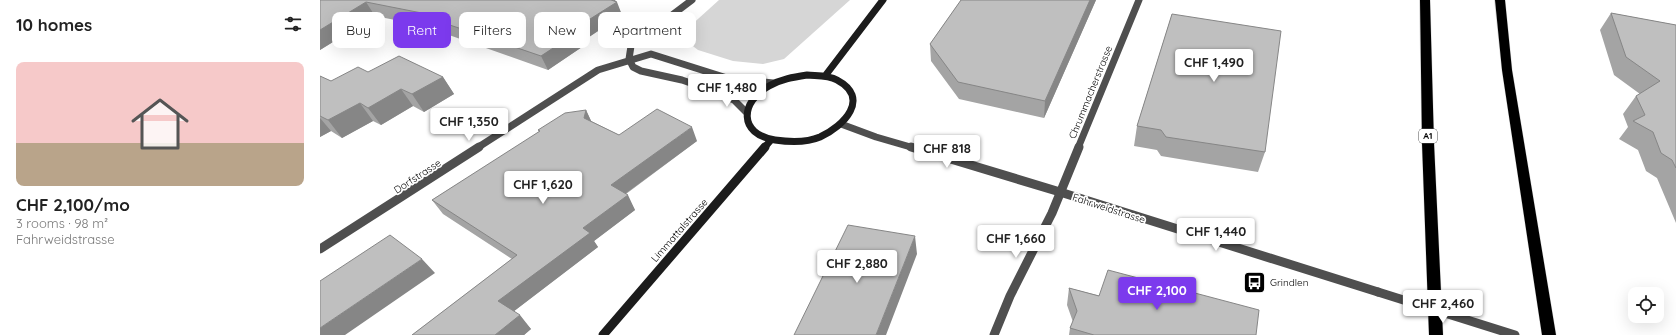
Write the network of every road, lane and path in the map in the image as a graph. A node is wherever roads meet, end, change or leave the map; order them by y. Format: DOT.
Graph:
graph roads {
  1 [pos="692,0"];
  2 [pos="883,0"];
  3 [pos="1139,0"];
  4 [pos="1425,0"];
  5 [pos="1500,0"];
  6 [pos="629,59"];
  7 [pos="825,76"];
  8 [pos="773,83"];
  9 [pos="746,112"];
  10 [pos="841,124"];
  11 [pos="771,140"];
  12 [pos="1060,192"];
  13 [pos="320,249"];
  14 [pos="603,335"];
  15 [pos="994,335"];
  16 [pos="1436,335"];
  17 [pos="1515,335"];
  18 [pos="1549,335"];
  1 -- 6 [label="street"];
  2 -- 7 [label="main road"];
  3 -- 12 [label="street, Chrummacherstrasse"];
  4 -- 16 [label="highway, A1"];
  5 -- 18 [label="highway"];
  6 -- 8 [label="street, Dorfstrasse"];
  6 -- 9 [label="street"];
  6 -- 13 [label="street, Dorfstrasse"];
  7 -- 8 [label="main road"];
  7 -- 10 [label="main road"];
  8 -- 9 [label="main road"];
  9 -- 11 [label="main road"];
  10 -- 11 [label="main road"];
  10 -- 12 [label="street, Fahrweidstrasse"];
  11 -- 14 [label="main road, Limmattalstrasse"];
  12 -- 15 [label="street, Chrummacherstrasse"];
  12 -- 17 [label="street, Fahrweidstrasse, bridge"];
}
